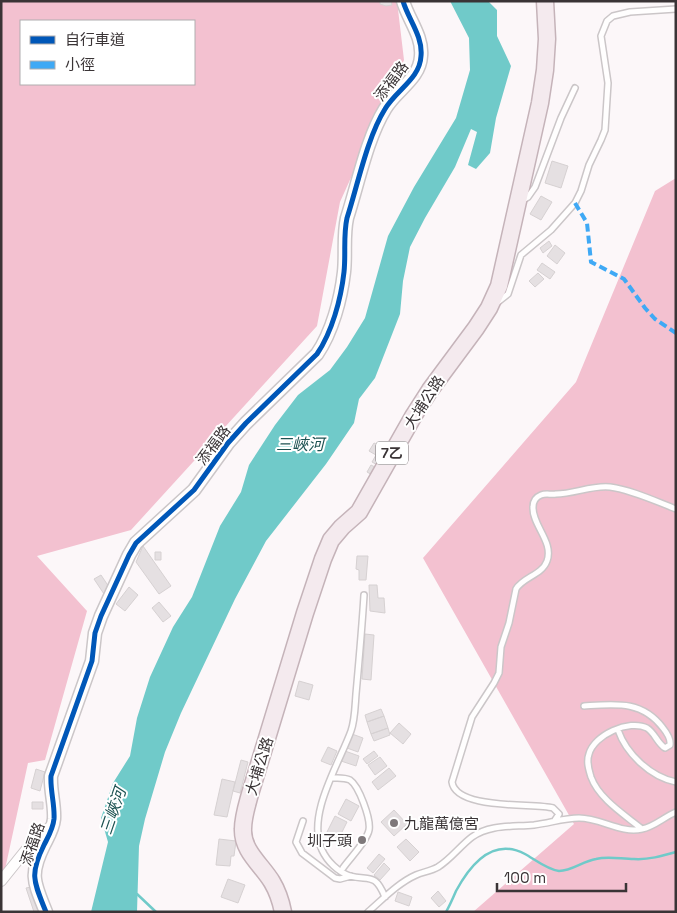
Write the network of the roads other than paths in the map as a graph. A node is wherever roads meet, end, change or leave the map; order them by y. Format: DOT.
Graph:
graph roads {
  1 [pos="403,1"];
  2 [pos="545,2"];
  3 [pos="676,9"];
  4 [pos="576,88"];
  5 [pos="518,204"];
  6 [pos="489,308"];
  7 [pos="676,509"];
  8 [pos="364,595"];
  9 [pos="584,706"];
  10 [pos="618,730"];
  11 [pos="331,778"];
  12 [pos="676,782"];
  13 [pos="676,812"];
  14 [pos="555,820"];
  15 [pos="303,821"];
  16 [pos="52,825"];
  17 [pos="642,829"];
  18 [pos="343,868"];
  19 [pos="351,876"];
  20 [pos="1,881"];
  21 [pos="385,897"];
  22 [pos="281,905"];
  23 [pos="46,912"];
  24 [pos="368,912"];
  1 -- 16 [label="street, 添福路"];
  2 -- 5 [label="main road, 大埔公路 / 7乙"];
  3 -- 6 [label="lane"];
  4 -- 5 [label="lane"];
  5 -- 6 [label="main road, 大埔公路 / 7乙"];
  6 -- 22 [label="main road, 大埔公路 / 7乙"];
  7 -- 14 [label="lane"];
  8 -- 11 [label="lane"];
  9 -- 10 [label="lane"];
  10 -- 12 [label="lane"];
  10 -- 17 [label="lane"];
  11 -- 18 [label="lane"];
  11 -- 19 [label="lane"];
  13 -- 17 [label="lane"];
  14 -- 17 [label="lane"];
  14 -- 21 [label="lane"];
  15 -- 19 [label="lane"];
  16 -- 20 [label="street"];
  16 -- 23 [label="street, 添福路"];
  19 -- 21 [label="lane"];
  21 -- 24 [label="lane"];
}
